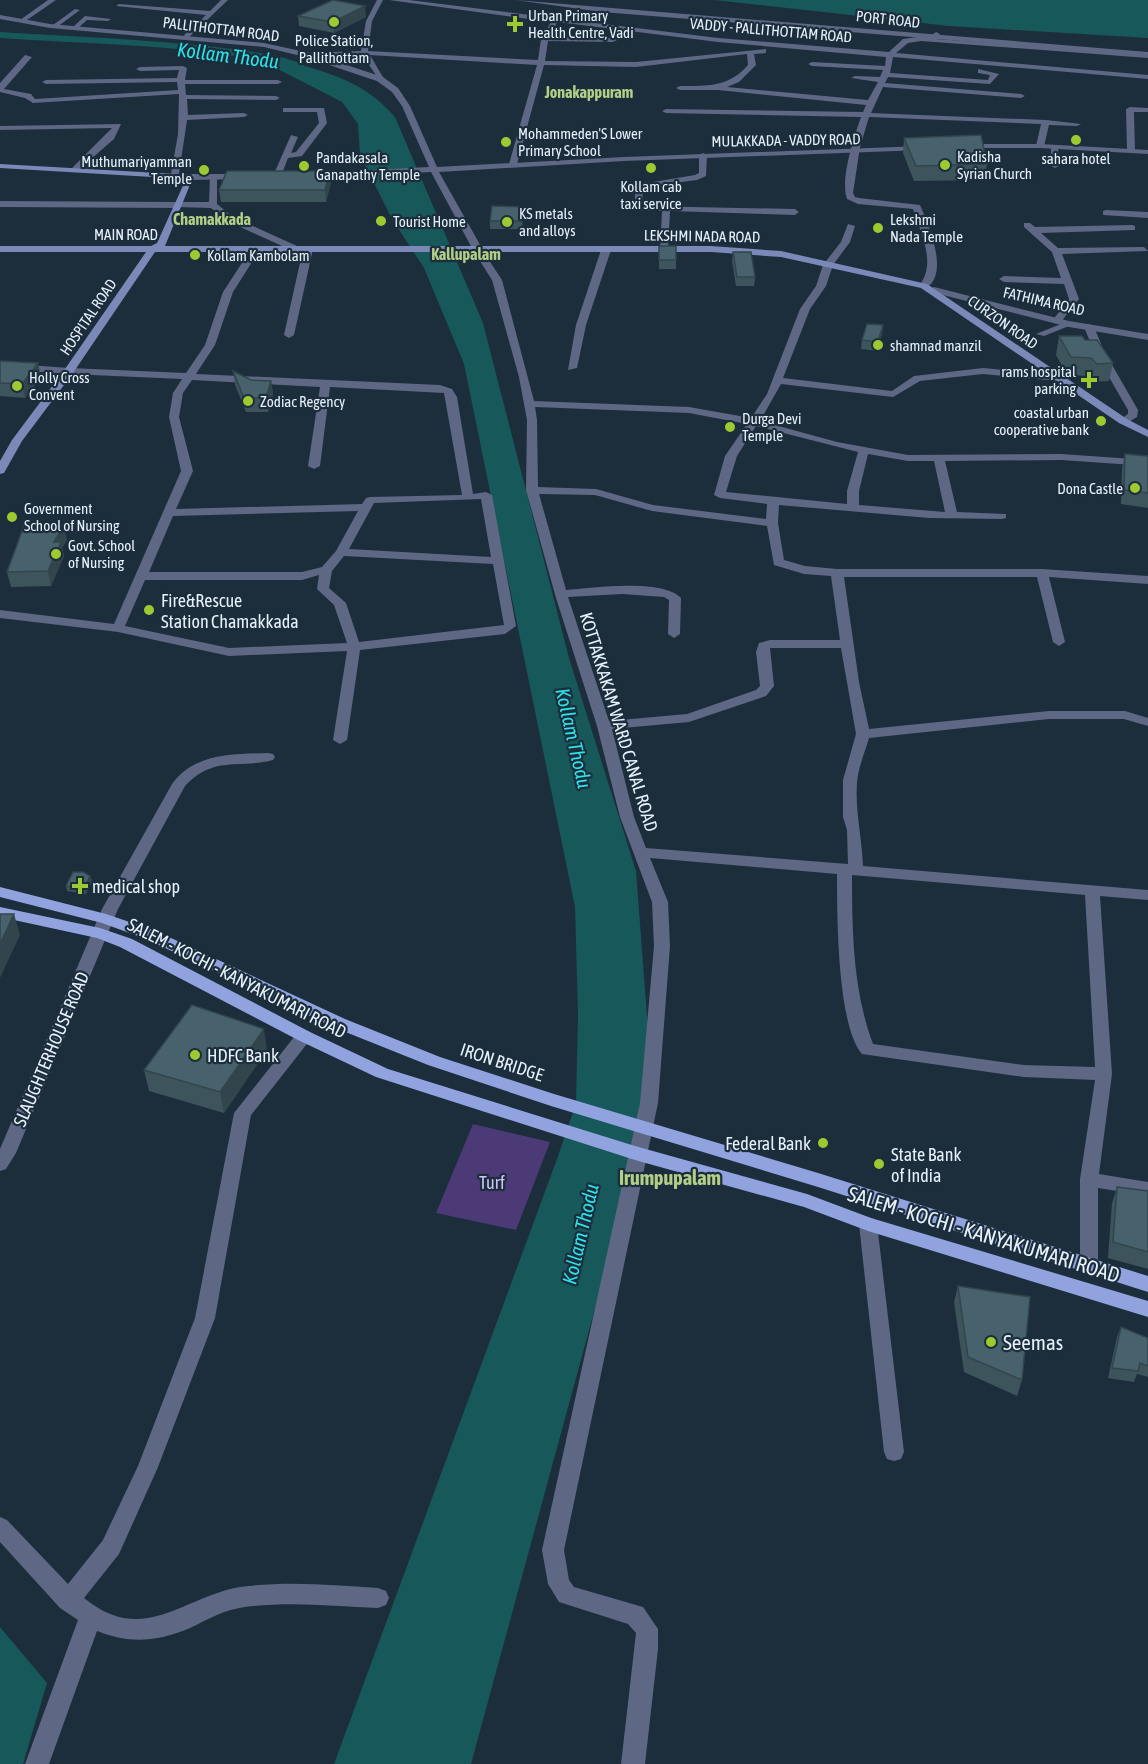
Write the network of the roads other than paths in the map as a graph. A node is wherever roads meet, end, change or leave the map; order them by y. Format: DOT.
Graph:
graph roads {
  1 [pos="53,0"];
  2 [pos="145,0"];
  3 [pos="225,0"];
  4 [pos="380,0"];
  5 [pos="392,0"];
  6 [pos="518,0"];
  7 [pos="540,0"];
  8 [pos="120,6"];
  9 [pos="135,7"];
  10 [pos="155,9"];
  11 [pos="77,10"];
  12 [pos="213,13"];
  13 [pos="0,17"];
  14 [pos="143,17"];
  15 [pos="108,19"];
  16 [pos="555,20"];
  17 [pos="22,21"];
  18 [pos="55,26"];
  19 [pos="75,28"];
  20 [pos="935,36"];
  21 [pos="187,37"];
  22 [pos="912,39"];
  23 [pos="613,40"];
  24 [pos="544,43"];
  25 [pos="956,43"];
  26 [pos="606,47"];
  27 [pos="1013,48"];
  28 [pos="835,49"];
  29 [pos="1039,50"];
  30 [pos="364,52"];
  31 [pos="750,52"];
  32 [pos="1065,52"];
  33 [pos="1091,53"];
  34 [pos="1148,53"];
  35 [pos="307,55"];
  36 [pos="890,55"];
  37 [pos="1121,55"];
  38 [pos="28,57"];
  39 [pos="598,57"];
  40 [pos="541,59"];
  41 [pos="949,61"];
  42 [pos="983,63"];
  43 [pos="812,64"];
  44 [pos="1008,65"];
  45 [pos="1035,68"];
  46 [pos="140,69"];
  47 [pos="1064,70"];
  48 [pos="192,71"];
  49 [pos="1093,72"];
  50 [pos="1124,76"];
  51 [pos="885,77"];
  52 [pos="1148,77"];
  53 [pos="181,78"];
  54 [pos="855,78"];
  55 [pos="380,79"];
  56 [pos="46,82"];
  57 [pos="278,82"];
  58 [pos="680,88"];
  59 [pos="0,89"];
  60 [pos="721,90"];
  61 [pos="181,94"];
  62 [pos="1021,96"];
  63 [pos="276,98"];
  64 [pos="871,103"];
  65 [pos="286,110"];
  66 [pos="1148,110"];
  67 [pos="666,111"];
  68 [pos="244,115"];
  69 [pos="867,116"];
  70 [pos="183,118"];
  71 [pos="28,119"];
  72 [pos="1046,122"];
  73 [pos="1077,124"];
  74 [pos="0,128"];
  75 [pos="23,128"];
  76 [pos="294,137"];
  77 [pos="1040,146"];
  78 [pos="953,147"];
  79 [pos="1053,147"];
  80 [pos="930,148"];
  81 [pos="1131,151"];
  82 [pos="853,152"];
  83 [pos="1148,152"];
  84 [pos="703,155"];
  85 [pos="285,156"];
  86 [pos="513,164"];
  87 [pos="0,166"];
  88 [pos="1055,166"];
  89 [pos="76,169"];
  90 [pos="430,171"];
  91 [pos="175,174"];
  92 [pos="277,176"];
  93 [pos="288,176"];
  94 [pos="299,176"];
  95 [pos="192,177"];
  96 [pos="256,177"];
  97 [pos="267,177"];
  98 [pos="213,178"];
  99 [pos="0,204"];
  100 [pos="179,205"];
  101 [pos="213,205"];
  102 [pos="666,211"];
  103 [pos="795,212"];
  104 [pos="1106,213"];
  105 [pos="1148,215"];
  106 [pos="851,226"];
  107 [pos="1132,228"];
  108 [pos="256,248"];
  109 [pos="294,248"];
  110 [pos="0,249"];
  111 [pos="152,249"];
  112 [pos="308,249"];
  113 [pos="464,250"];
  114 [pos="478,250"];
  115 [pos="606,250"];
  116 [pos="663,250"];
  117 [pos="1144,250"];
  118 [pos="1056,251"];
  119 [pos="828,265"];
  120 [pos="1004,279"];
  121 [pos="1067,281"];
  122 [pos="929,288"];
  123 [pos="1057,321"];
  124 [pos="1069,324"];
  125 [pos="1089,327"];
  126 [pos="1041,334"];
  127 [pos="289,335"];
  128 [pos="1148,337"];
  129 [pos="0,366"];
  130 [pos="572,368"];
  131 [pos="69,371"];
  132 [pos="192,375"];
  133 [pos="1058,378"];
  134 [pos="777,380"];
  135 [pos="325,386"];
  136 [pos="529,404"];
  137 [pos="1123,422"];
  138 [pos="754,423"];
  139 [pos="1148,434"];
  140 [pos="864,450"];
  141 [pos="4,454"];
  142 [pos="939,457"];
  143 [pos="1148,464"];
  144 [pos="314,466"];
  145 [pos="0,471"];
  146 [pos="532,490"];
  147 [pos="468,498"];
  148 [pos="773,501"];
  149 [pos="366,507"];
  150 [pos="853,508"];
  151 [pos="167,513"];
  152 [pos="952,516"];
  153 [pos="1002,516"];
  154 [pos="772,523"];
  155 [pos="341,552"];
  156 [pos="496,561"];
  157 [pos="326,570"];
  158 [pos="837,573"];
  159 [pos="1042,573"];
  160 [pos="142,576"];
  161 [pos="1148,580"];
  162 [pos="561,596"];
  163 [pos="0,614"];
  164 [pos="118,628"];
  165 [pos="674,634"];
  166 [pos="1059,642"];
  167 [pos="847,644"];
  168 [pos="354,646"];
  169 [pos="1147,721"];
  170 [pos="604,726"];
  171 [pos="863,734"];
  172 [pos="340,740"];
  173 [pos="268,757"];
  174 [pos="640,852"];
  175 [pos="850,868"];
  176 [pos="1092,889"];
  177 [pos="0,892"];
  178 [pos="1148,895"];
  179 [pos="0,912"];
  180 [pos="103,926"];
  181 [pos="185,951"];
  182 [pos="304,1036"];
  183 [pos="1104,1074"];
  184 [pos="0,1164"];
  185 [pos="1089,1179"];
  186 [pos="818,1180"];
  187 [pos="1148,1189"];
  188 [pos="868,1224"];
  189 [pos="1089,1264"];
  190 [pos="1148,1284"];
  191 [pos="1148,1309"];
  192 [pos="894,1452"];
  193 [pos="0,1527"];
  194 [pos="378,1598"];
  195 [pos="68,1600"];
  196 [pos="91,1616"];
  197 [pos="37,1764"];
  198 [pos="633,1764"];
  1 -- 17 [label="street"];
  2 -- 9 [label="street"];
  3 -- 12 [label="street"];
  4 -- 30 [label="street"];
  5 -- 16 [label="street, VADDY - PALLITHOTTAM ROAD"];
  6 -- 20 [label="street, PORT ROAD"];
  7 -- 20 [label="street, PORT ROAD"];
  8 -- 9 [label="street"];
  9 -- 10 [label="street"];
  10 -- 12 [label="street"];
  10 -- 14 [label="street"];
  11 -- 18 [label="street"];
  12 -- 21 [label="street"];
  13 -- 17 [label="street, PALLITHOTTAM ROAD"];
  15 -- 19 [label="street"];
  16 -- 24 [label="street"];
  16 -- 28 [label="street, VADDY - PALLITHOTTAM ROAD"];
  17 -- 18 [label="street, PALLITHOTTAM ROAD"];
  18 -- 19 [label="street, PALLITHOTTAM ROAD"];
  19 -- 21 [label="street, PALLITHOTTAM ROAD"];
  20 -- 22 [label="street"];
  20 -- 34 [label="street, PORT ROAD"];
  21 -- 35 [label="street, PALLITHOTTAM ROAD"];
  22 -- 25 [label="street"];
  22 -- 36 [label="street"];
  23 -- 24 [label="street"];
  24 -- 26 [label="street"];
  24 -- 40 [label="street"];
  25 -- 27 [label="street"];
  25 -- 41 [label="street"];
  27 -- 29 [label="street"];
  27 -- 44 [label="street"];
  28 -- 31 [label="street"];
  28 -- 36 [label="street, VADDY - PALLITHOTTAM ROAD"];
  29 -- 32 [label="street"];
  29 -- 45 [label="street"];
  30 -- 35 [label="street"];
  30 -- 40 [label="street"];
  30 -- 55 [label="street"];
  31 -- 40 [label="street"];
  31 -- 60 [label="street"];
  32 -- 33 [label="street"];
  32 -- 47 [label="street"];
  33 -- 37 [label="street"];
  33 -- 49 [label="street"];
  34 -- 37 [label="street"];
  35 -- 55 [label="street, PALLITHOTTAM ROAD"];
  36 -- 41 [label="street, VADDY - PALLITHOTTAM ROAD"];
  36 -- 51 [label="street"];
  37 -- 50 [label="street"];
  38 -- 59 [label="street"];
  39 -- 40 [label="street"];
  40 -- 86 [label="street"];
  41 -- 42 [label="street, VADDY - PALLITHOTTAM ROAD"];
  42 -- 44 [label="street, VADDY - PALLITHOTTAM ROAD"];
  42 -- 51 [label="street"];
  43 -- 51 [label="street"];
  44 -- 45 [label="street, VADDY - PALLITHOTTAM ROAD"];
  45 -- 47 [label="street, VADDY - PALLITHOTTAM ROAD"];
  46 -- 53 [label="street"];
  47 -- 49 [label="street, VADDY - PALLITHOTTAM ROAD"];
  48 -- 53 [label="street"];
  49 -- 50 [label="street, VADDY - PALLITHOTTAM ROAD"];
  50 -- 52 [label="street, VADDY - PALLITHOTTAM ROAD"];
  51 -- 54 [label="street"];
  51 -- 62 [label="street"];
  51 -- 64 [label="street"];
  53 -- 56 [label="street"];
  53 -- 57 [label="street"];
  53 -- 61 [label="street"];
  55 -- 90 [label="street, PALLITHOTTAM ROAD"];
  58 -- 60 [label="street"];
  59 -- 61 [label="street"];
  60 -- 64 [label="street"];
  61 -- 63 [label="street"];
  61 -- 70 [label="street"];
  64 -- 69 [label="street"];
  65 -- 85 [label="street"];
  66 -- 81 [label="street"];
  67 -- 69 [label="street"];
  68 -- 70 [label="street"];
  69 -- 72 [label="street"];
  69 -- 82 [label="street"];
  70 -- 91 [label="street"];
  71 -- 75 [label="street"];
  72 -- 73 [label="street"];
  72 -- 77 [label="street"];
  74 -- 75 [label="street"];
  75 -- 89 [label="street"];
  76 -- 85 [label="street"];
  77 -- 78 [label="street"];
  77 -- 79 [label="street"];
  79 -- 81 [label="street"];
  79 -- 88 [label="street"];
  80 -- 82 [label="street, MULAKKADA - VADDY ROAD"];
  81 -- 83 [label="street"];
  82 -- 84 [label="street, MULAKKADA - VADDY ROAD"];
  82 -- 122 [label="street"];
  84 -- 86 [label="street, MULAKKADA - VADDY ROAD"];
  84 -- 102 [label="street"];
  85 -- 92 [label="street"];
  86 -- 90 [label="street, MULAKKADA - VADDY ROAD"];
  87 -- 89 [label="main road"];
  89 -- 91 [label="main road"];
  90 -- 94 [label="street, MULAKKADA - VADDY ROAD"];
  90 -- 114 [label="street, PALLITHOTTAM ROAD"];
  91 -- 95 [label="main road"];
  92 -- 93 [label="street"];
  92 -- 97 [label="street"];
  95 -- 98 [label="street"];
  95 -- 100 [label="main road, HOSPITAL ROAD"];
  96 -- 98 [label="street"];
  98 -- 101 [label="street"];
  99 -- 100 [label="street"];
  100 -- 101 [label="street"];
  100 -- 111 [label="main road, HOSPITAL ROAD"];
  101 -- 109 [label="street"];
  102 -- 103 [label="street"];
  102 -- 116 [label="street"];
  104 -- 105 [label="street"];
  106 -- 119 [label="street"];
  107 -- 118 [label="street"];
  108 -- 109 [label="main road, MAIN ROAD"];
  108 -- 111 [label="main road, MAIN ROAD"];
  108 -- 132 [label="street"];
  109 -- 112 [label="main road, MAIN ROAD"];
  110 -- 111 [label="main road, MAIN ROAD"];
  111 -- 131 [label="main road, HOSPITAL ROAD"];
  112 -- 113 [label="main road, MAIN ROAD"];
  112 -- 127 [label="street"];
  113 -- 114 [label="main road, LEKSHMI NADA ROAD"];
  114 -- 115 [label="main road, LEKSHMI NADA ROAD"];
  114 -- 136 [label="street, KOTTAKKAKAM WARD CANAL ROAD"];
  115 -- 116 [label="main road, LEKSHMI NADA ROAD"];
  115 -- 130 [label="street"];
  116 -- 119 [label="main road, LEKSHMI NADA ROAD"];
  117 -- 118 [label="street"];
  118 -- 121 [label="street"];
  119 -- 122 [label="main road, LEKSHMI NADA ROAD"];
  119 -- 134 [label="street"];
  120 -- 121 [label="street"];
  121 -- 123 [label="street"];
  122 -- 123 [label="street, FATHIMA ROAD"];
  122 -- 133 [label="main road, CURZON ROAD"];
  123 -- 124 [label="street, FATHIMA ROAD"];
  124 -- 125 [label="street, FATHIMA ROAD"];
  124 -- 126 [label="street"];
  125 -- 128 [label="street, FATHIMA ROAD"];
  125 -- 137 [label="street"];
  129 -- 131 [label="street"];
  131 -- 132 [label="street"];
  131 -- 141 [label="main road, HOSPITAL ROAD"];
  132 -- 135 [label="street"];
  132 -- 151 [label="street"];
  133 -- 134 [label="street"];
  133 -- 137 [label="main road, CURZON ROAD"];
  134 -- 138 [label="street"];
  135 -- 144 [label="street"];
  135 -- 147 [label="street"];
  136 -- 138 [label="street"];
  136 -- 146 [label="street, KOTTAKKAKAM WARD CANAL ROAD"];
  137 -- 139 [label="main road, CURZON ROAD"];
  138 -- 140 [label="street"];
  138 -- 148 [label="street"];
  140 -- 142 [label="street"];
  140 -- 150 [label="street"];
  141 -- 145 [label="main road, HOSPITAL ROAD"];
  142 -- 143 [label="street"];
  142 -- 152 [label="street"];
  146 -- 154 [label="street"];
  146 -- 162 [label="street, KOTTAKKAKAM WARD CANAL ROAD"];
  147 -- 149 [label="street"];
  147 -- 156 [label="street"];
  148 -- 150 [label="street"];
  148 -- 154 [label="street"];
  149 -- 151 [label="street"];
  149 -- 155 [label="street"];
  150 -- 152 [label="street"];
  151 -- 160 [label="street"];
  152 -- 153 [label="street"];
  154 -- 158 [label="street"];
  155 -- 156 [label="street"];
  155 -- 157 [label="street"];
  156 -- 168 [label="street"];
  157 -- 160 [label="street"];
  157 -- 168 [label="street"];
  158 -- 159 [label="street"];
  158 -- 167 [label="street"];
  159 -- 161 [label="street"];
  159 -- 166 [label="street"];
  160 -- 164 [label="street"];
  162 -- 165 [label="street"];
  162 -- 170 [label="street, KOTTAKKAKAM WARD CANAL ROAD"];
  163 -- 164 [label="street"];
  164 -- 168 [label="street"];
  167 -- 170 [label="street"];
  167 -- 171 [label="street"];
  168 -- 172 [label="street"];
  169 -- 171 [label="street"];
  170 -- 174 [label="street, KOTTAKKAKAM WARD CANAL ROAD"];
  171 -- 175 [label="street"];
  173 -- 180 [label="street, SLAUGHTERHOUSE ROAD"];
  174 -- 175 [label="street, KOTTAKKAKAM WARD CANAL ROAD"];
  174 -- 198 [label="street"];
  175 -- 176 [label="street, KOTTAKKAKAM WARD CANAL ROAD"];
  175 -- 183 [label="street"];
  176 -- 178 [label="street, KOTTAKKAKAM WARD CANAL ROAD"];
  176 -- 183 [label="street"];
  177 -- 180 [label="main road, SALEM - KOCHI - KANYAKUMARI ROAD"];
  179 -- 180 [label="main road, SALEM - KOCHI - KANYAKUMARI ROAD"];
  180 -- 181 [label="main road, SALEM - KOCHI - KANYAKUMARI ROAD"];
  180 -- 182 [label="main road, SALEM - KOCHI - KANYAKUMARI ROAD"];
  180 -- 184 [label="street, SLAUGHTERHOUSE ROAD"];
  181 -- 186 [label="main road, IRON BRIDGE"];
  182 -- 188 [label="main road, SALEM - KOCHI - KANYAKUMARI ROAD"];
  182 -- 195 [label="street"];
  183 -- 185 [label="street"];
  185 -- 187 [label="street"];
  185 -- 189 [label="street"];
  186 -- 189 [label="main road, SALEM - KOCHI - KANYAKUMARI ROAD"];
  188 -- 191 [label="main road, SALEM - KOCHI - KANYAKUMARI ROAD"];
  188 -- 192 [label="street"];
  189 -- 190 [label="main road, SALEM - KOCHI - KANYAKUMARI ROAD"];
  193 -- 195 [label="street"];
  194 -- 196 [label="street"];
  195 -- 196 [label="street"];
  196 -- 197 [label="street"];
}
